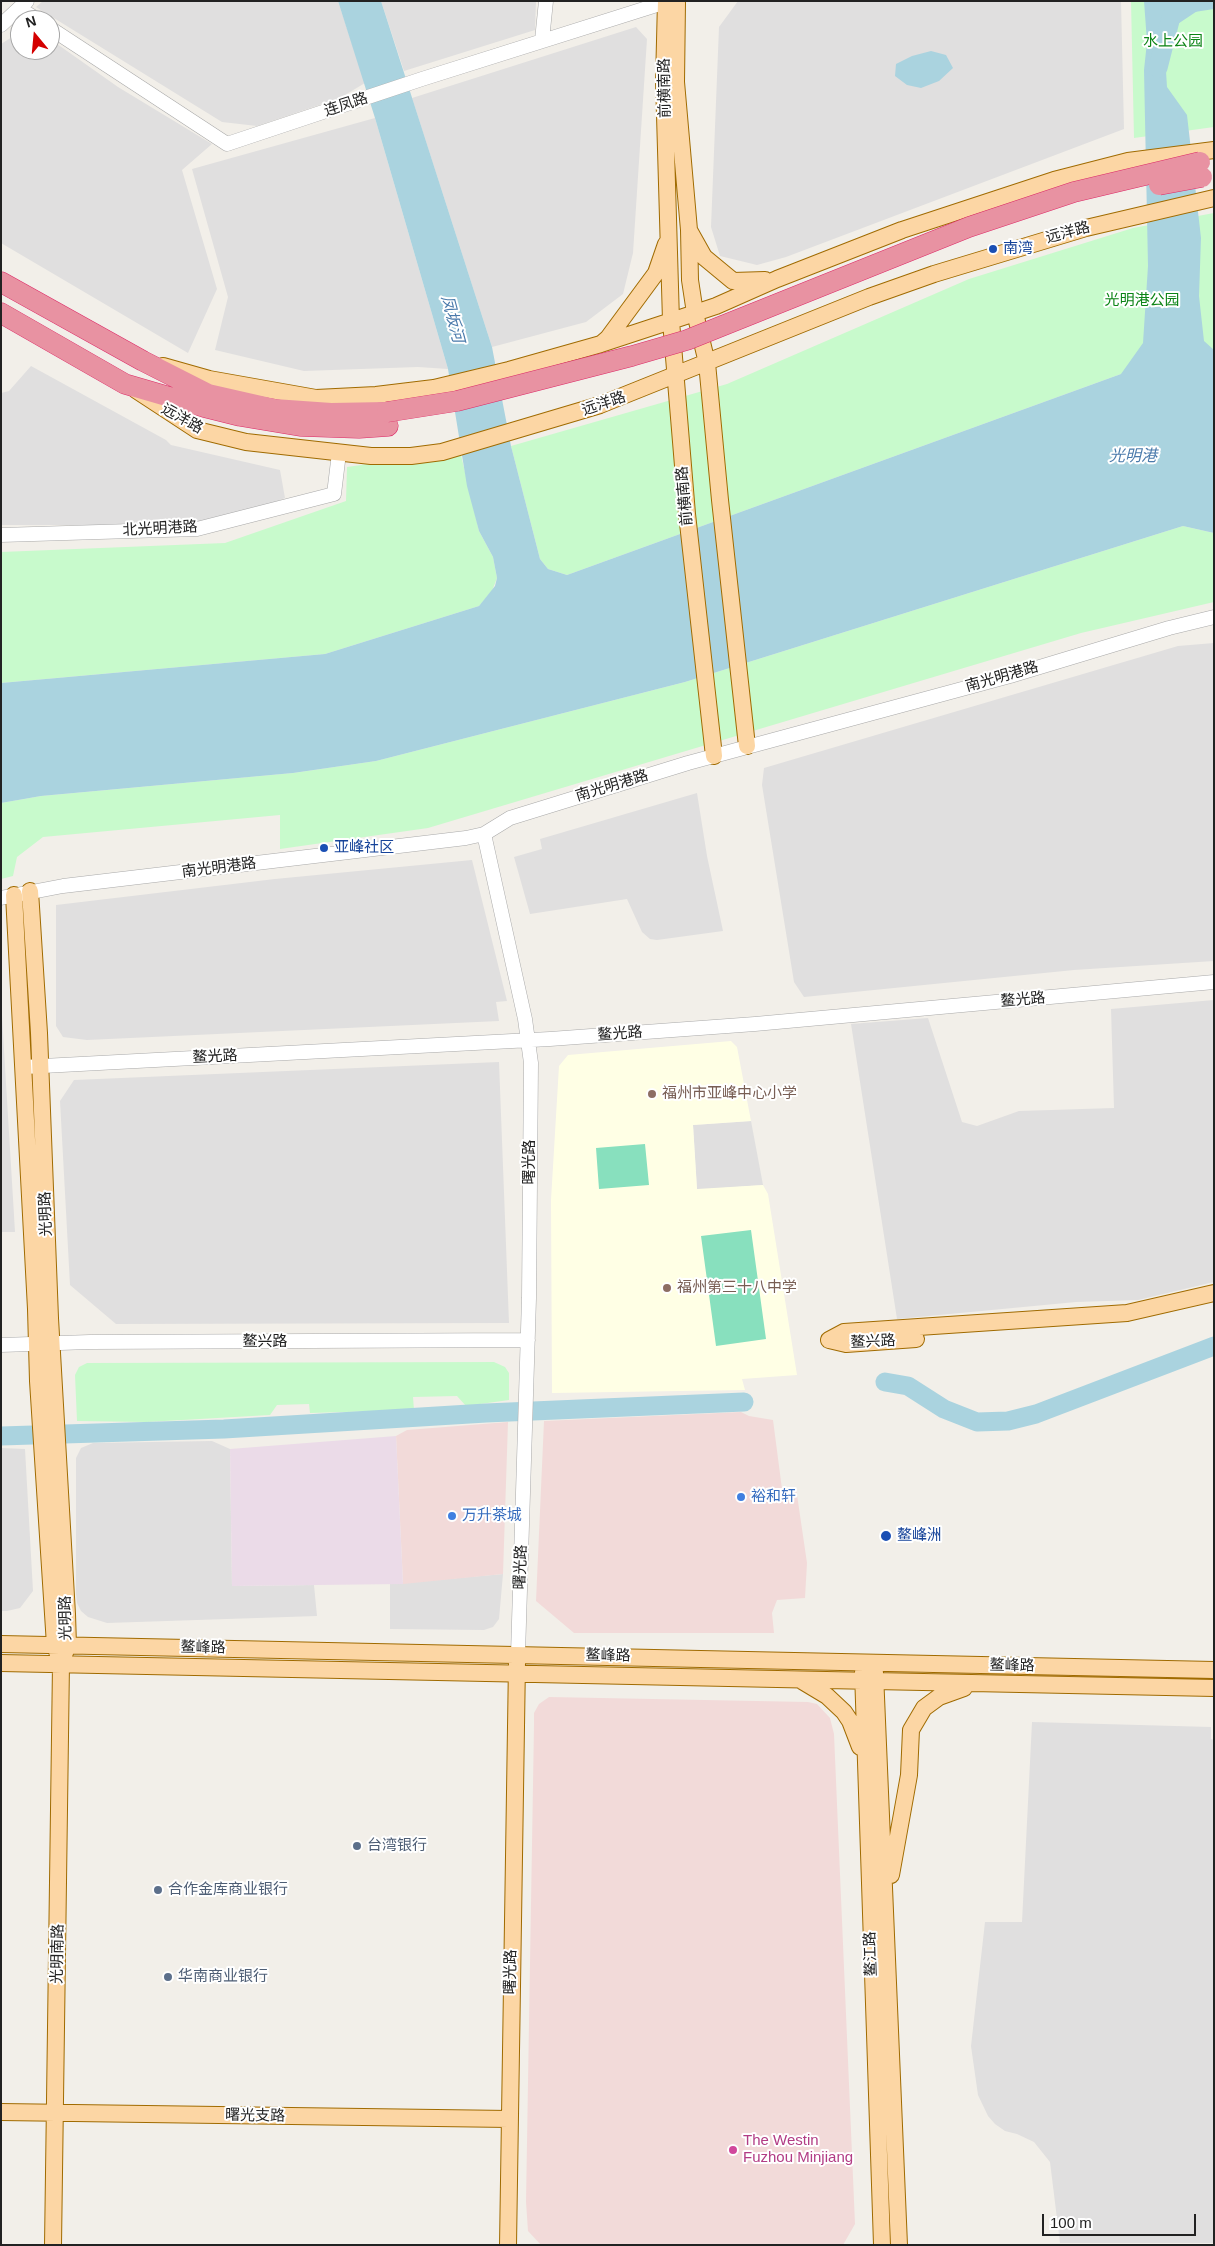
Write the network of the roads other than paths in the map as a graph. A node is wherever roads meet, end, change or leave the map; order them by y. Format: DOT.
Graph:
graph roads {
  1 [pos="546,1"];
  2 [pos="666,1"];
  3 [pos="677,1"];
  4 [pos="24,5"];
  5 [pos="1,25"];
  6 [pos="60,35"];
  7 [pos="542,40"];
  8 [pos="1207,162"];
  9 [pos="1208,199"];
  10 [pos="689,230"];
  11 [pos="669,234"];
  12 [pos="777,279"];
  13 [pos="1,282"];
  14 [pos="1,313"];
  15 [pos="695,313"];
  16 [pos="671,321"];
  17 [pos="601,344"];
  18 [pos="143,361"];
  19 [pos="707,363"];
  20 [pos="676,376"];
  21 [pos="126,384"];
  22 [pos="388,419"];
  23 [pos="339,453"];
  24 [pos="1,535"];
  25 [pos="1214,617"];
  26 [pos="747,746"];
  27 [pos="714,756"];
  28 [pos="484,834"];
  29 [pos="15,895"];
  30 [pos="1214,982"];
  31 [pos="529,1041"];
  32 [pos="32,1066"];
  33 [pos="1214,1293"];
  34 [pos="1214,1303"];
  35 [pos="528,1340"];
  36 [pos="44,1344"];
  37 [pos="1,1345"];
  38 [pos="1,1644"];
  39 [pos="61,1645"];
  40 [pos="518,1654"];
  41 [pos="1,1663"];
  42 [pos="868,1663"];
  43 [pos="61,1664"];
  44 [pos="1214,1670"];
  45 [pos="517,1673"];
  46 [pos="800,1680"];
  47 [pos="869,1682"];
  48 [pos="976,1684"];
  49 [pos="1214,1688"];
  50 [pos="864,1759"];
  51 [pos="886,1902"];
  52 [pos="1,2112"];
  53 [pos="55,2113"];
  54 [pos="509,2120"];
  55 [pos="53,2245"];
  56 [pos="508,2245"];
  57 [pos="882,2245"];
  58 [pos="899,2245"];
  1 -- 7 [label="street"];
  2 -- 7 [label="street, 连凤路"];
  2 -- 11 [label="main road, 前横南路"];
  3 -- 10 [label="main road, 前横南路"];
  4 -- 5 [label="street"];
  6 -- 7 [label="street, 连凤路"];
  8 -- 12 [label="main road"];
  8 -- 22 [label="highway, bridge"];
  9 -- 19 [label="main road, 远洋路"];
  10 -- 12 [label="main road, 前横南路"];
  10 -- 15 [label="main road, 前横南路"];
  11 -- 16 [label="main road, 前横南路"];
  11 -- 17 [label="main road, 前横南路"];
  12 -- 15 [label="main road"];
  13 -- 18 [label="highway"];
  14 -- 21 [label="highway, 远洋路"];
  15 -- 16 [label="main road"];
  15 -- 19 [label="main road, 前横南路"];
  16 -- 17 [label="main road"];
  16 -- 20 [label="main road, 前横南路"];
  17 -- 18 [label="main road"];
  18 -- 22 [label="highway"];
  19 -- 20 [label="main road, 远洋路"];
  19 -- 26 [label="main road, 前横南路"];
  20 -- 23 [label="main road, 远洋路"];
  20 -- 27 [label="main road, 前横南路"];
  21 -- 22 [label="highway"];
  21 -- 23 [label="main road, 远洋路"];
  23 -- 24 [label="street, 北光明港路"];
  25 -- 26 [label="street, 南光明港路"];
  26 -- 27 [label="street, 南光明港路"];
  27 -- 28 [label="street, 南光明港路"];
  28 -- 29 [label="street, 南光明港路"];
  28 -- 31 [label="street, 曙光路"];
  29 -- 32 [label="main road, 光明路"];
  30 -- 31 [label="street, 鳌光路"];
  31 -- 32 [label="street, 鳌光路"];
  31 -- 35 [label="street, 曙光路"];
  32 -- 36 [label="main road, 光明路"];
  33 -- 34 [label="main road, 鳌兴路"];
  35 -- 36 [label="street, 鳌兴路"];
  35 -- 40 [label="street, 曙光路"];
  36 -- 37 [label="street, 鳌兴路"];
  36 -- 39 [label="main road, 光明路"];
  38 -- 39 [label="main road, 鳌峰路"];
  39 -- 40 [label="main road, 鳌峰路"];
  39 -- 43 [label="main road, 光明路"];
  40 -- 42 [label="main road, 鳌峰路"];
  40 -- 45 [label="main road, 曙光路"];
  41 -- 43 [label="main road, 鳌峰路"];
  42 -- 44 [label="main road, 鳌峰路"];
  42 -- 47 [label="main road, 鳌江路"];
  43 -- 45 [label="main road, 鳌峰路"];
  43 -- 53 [label="main road, 光明南路"];
  45 -- 46 [label="main road, 鳌峰路"];
  45 -- 54 [label="main road, 曙光路"];
  46 -- 47 [label="main road, 鳌峰路"];
  46 -- 50 [label="main road"];
  47 -- 48 [label="main road, 鳌峰路"];
  47 -- 50 [label="main road, 鳌江路"];
  47 -- 51 [label="main road, 鳌江路"];
  48 -- 49 [label="main road, 鳌峰路"];
  48 -- 51 [label="main road"];
  50 -- 57 [label="main road, 鳌江路"];
  51 -- 58 [label="main road, 鳌江路"];
  52 -- 53 [label="main road, 曙光支路"];
  53 -- 54 [label="main road, 曙光支路"];
  53 -- 55 [label="main road, 光明南路"];
  54 -- 56 [label="main road, 曙光路"];
}
